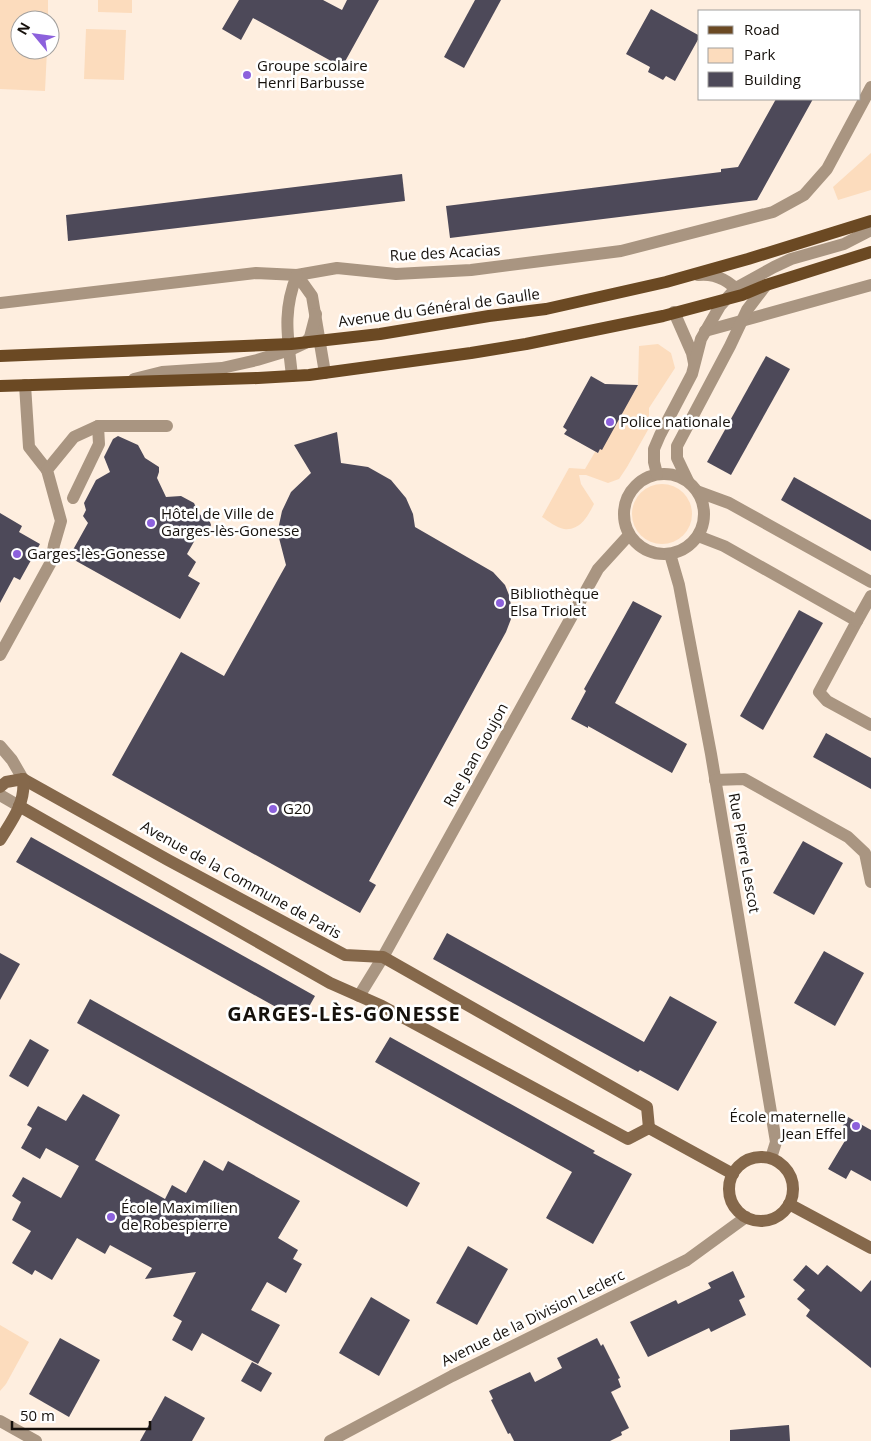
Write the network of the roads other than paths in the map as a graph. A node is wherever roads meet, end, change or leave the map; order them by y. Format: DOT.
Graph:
graph roads {
  1 [pos="871,87"];
  2 [pos="871,221"];
  3 [pos="871,230"];
  4 [pos="871,252"];
  5 [pos="297,275"];
  6 [pos="692,275"];
  7 [pos="871,284"];
  8 [pos="766,285"];
  9 [pos="735,294"];
  10 [pos="0,303"];
  11 [pos="746,310"];
  12 [pos="674,312"];
  13 [pos="316,314"];
  14 [pos="740,322"];
  15 [pos="705,330"];
  16 [pos="320,341"];
  17 [pos="305,343"];
  18 [pos="289,347"];
  19 [pos="0,356"];
  20 [pos="694,366"];
  21 [pos="325,373"];
  22 [pos="292,376"];
  23 [pos="127,381"];
  24 [pos="25,385"];
  25 [pos="0,386"];
  26 [pos="98,426"];
  27 [pos="167,426"];
  28 [pos="47,470"];
  29 [pos="658,474"];
  30 [pos="688,481"];
  31 [pos="698,492"];
  32 [pos="73,498"];
  33 [pos="629,535"];
  34 [pos="698,536"];
  35 [pos="670,554"];
  36 [pos="871,582"];
  37 [pos="871,596"];
  38 [pos="857,621"];
  39 [pos="0,655"];
  40 [pos="871,725"];
  41 [pos="0,746"];
  42 [pos="23,779"];
  43 [pos="715,780"];
  44 [pos="0,787"];
  45 [pos="0,795"];
  46 [pos="19,806"];
  47 [pos="0,840"];
  48 [pos="871,882"];
  49 [pos="383,957"];
  50 [pos="359,996"];
  51 [pos="649,1128"];
  52 [pos="771,1158"];
  53 [pos="733,1174"];
  54 [pos="789,1204"];
  55 [pos="746,1217"];
  56 [pos="871,1248"];
  57 [pos="0,1421"];
  58 [pos="337,1439"];
  59 [pos="36,1441"];
  1 -- 5 [label="street, Rue des Acacias"];
  2 -- 6 [label="main road, Avenue du Général de Gaulle"];
  3 -- 9 [label="street"];
  4 -- 8 [label="main road"];
  5 -- 10 [label="street, Rue des Acacias"];
  5 -- 13 [label="street"];
  5 -- 18 [label="street"];
  6 -- 9 [label="street"];
  6 -- 16 [label="main road, Avenue du Général de Gaulle"];
  7 -- 14 [label="street"];
  8 -- 9 [label="main road"];
  8 -- 11 [label="street"];
  9 -- 11 [label="street"];
  9 -- 12 [label="main road"];
  9 -- 15 [label="street"];
  11 -- 14 [label="street"];
  12 -- 20 [label="street"];
  12 -- 21 [label="main road"];
  13 -- 16 [label="street"];
  13 -- 17 [label="street"];
  14 -- 15 [label="street"];
  14 -- 30 [label="street"];
  15 -- 20 [label="street"];
  16 -- 17 [label="main road, Avenue du Général de Gaulle"];
  16 -- 21 [label="street"];
  17 -- 18 [label="main road, Avenue du Général de Gaulle"];
  18 -- 19 [label="main road, Avenue du Général de Gaulle"];
  18 -- 22 [label="street"];
  18 -- 23 [label="street"];
  20 -- 29 [label="street"];
  21 -- 22 [label="main road"];
  22 -- 23 [label="main road"];
  23 -- 24 [label="main road"];
  24 -- 25 [label="main road"];
  24 -- 28 [label="street"];
  26 -- 27 [label="street"];
  26 -- 28 [label="street"];
  26 -- 32 [label="street"];
  28 -- 39 [label="street"];
  29 -- 30 [label="street"];
  29 -- 33 [label="street"];
  30 -- 31 [label="street"];
  31 -- 34 [label="street"];
  31 -- 36 [label="street"];
  33 -- 35 [label="street"];
  33 -- 49 [label="street, Rue Jean Goujon"];
  34 -- 35 [label="street"];
  34 -- 38 [label="street"];
  35 -- 43 [label="street, Rue Pierre Lescot"];
  37 -- 38 [label="street"];
  38 -- 40 [label="street"];
  41 -- 42 [label="street, Avenue de la Commune de Paris"];
  42 -- 44 [label="street"];
  42 -- 46 [label="street"];
  42 -- 49 [label="street, Avenue de la Commune de Paris"];
  43 -- 48 [label="street"];
  43 -- 52 [label="street, Rue Pierre Lescot"];
  45 -- 46 [label="street"];
  46 -- 47 [label="street"];
  46 -- 50 [label="street"];
  49 -- 50 [label="street, Rue Jean Goujon"];
  49 -- 51 [label="street, Avenue de la Commune de Paris"];
  50 -- 51 [label="street"];
  51 -- 53 [label="street"];
  52 -- 53 [label="street"];
  52 -- 54 [label="street"];
  53 -- 55 [label="street"];
  54 -- 55 [label="street"];
  54 -- 56 [label="street"];
  55 -- 58 [label="street, Avenue de la Division Leclerc"];
  57 -- 59 [label="street"];
}
